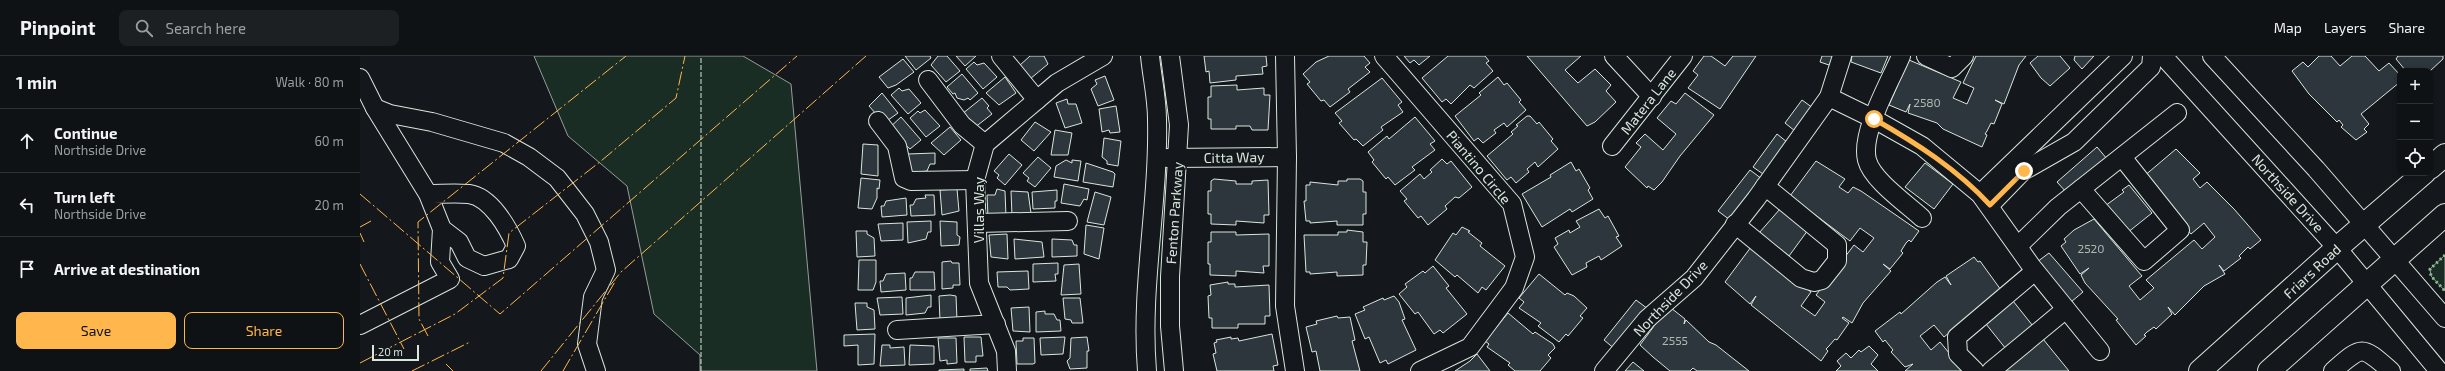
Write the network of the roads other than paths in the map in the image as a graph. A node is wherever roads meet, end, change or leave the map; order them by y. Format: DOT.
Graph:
graph roads {
  1 [pos="1001,56"];
  2 [pos="1150,56"];
  3 [pos="1170,56"];
  4 [pos="1285,56"];
  5 [pos="1384,56"];
  6 [pos="1614,56"];
  7 [pos="1683,56"];
  8 [pos="1842,56"];
  9 [pos="1901,56"];
  10 [pos="1926,56"];
  11 [pos="1964,56"];
  12 [pos="2123,56"];
  13 [pos="2152,56"];
  14 [pos="2163,56"];
  15 [pos="2212,56"];
  16 [pos="1099,57"];
  17 [pos="360,78"];
  18 [pos="928,80"];
  19 [pos="1652,97"];
  20 [pos="1829,97"];
  21 [pos="1037,100"];
  22 [pos="2078,101"];
  23 [pos="375,108"];
  24 [pos="2177,113"];
  25 [pos="2098,118"];
  26 [pos="1874,119"];
  27 [pos="878,120"];
  28 [pos="985,144"];
  29 [pos="1612,146"];
  30 [pos="2028,148"];
  31 [pos="2445,155"];
  32 [pos="1287,157"];
  33 [pos="2122,157"];
  34 [pos="1156,158"];
  35 [pos="1178,158"];
  36 [pos="2043,161"];
  37 [pos="2433,165"];
  38 [pos="2421,176"];
  39 [pos="975,180"];
  40 [pos="1765,186"];
  41 [pos="2081,189"];
  42 [pos="428,194"];
  43 [pos="1985,199"];
  44 [pos="2445,215"];
  45 [pos="1922,218"];
  46 [pos="1068,221"];
  47 [pos="977,223"];
  48 [pos="1735,224"];
  49 [pos="2365,224"];
  50 [pos="442,229"];
  51 [pos="2018,246"];
  52 [pos="2337,248"];
  53 [pos="2396,260"];
  54 [pos="2035,271"];
  55 [pos="2368,284"];
  56 [pos="2066,309"];
  57 [pos="2445,318"];
  58 [pos="996,324"];
  59 [pos="360,325"];
  60 [pos="896,330"];
  61 [pos="2100,351"];
  62 [pos="596,371"];
  63 [pos="1007,371"];
  64 [pos="1147,371"];
  65 [pos="1174,371"];
  66 [pos="1295,371"];
  67 [pos="1420,371"];
  68 [pos="1604,371"];
  69 [pos="1975,371"];
  70 [pos="1991,371"];
  71 [pos="2200,371"];
  72 [pos="2269,371"];
  73 [pos="2333,371"];
  74 [pos="2391,371"];
  75 [pos="2439,371"];
  1 -- 21 [label="street"];
  2 -- 34 [label="street, Fenton Parkway"];
  3 -- 35 [label="street, Fenton Parkway"];
  4 -- 32 [label="street"];
  5 -- 67 [label="street, Piantino Circle"];
  6 -- 19 [label="street"];
  7 -- 19 [label="street, Matera Lane"];
  8 -- 20 [label="street, Northside Drive"];
  9 -- 26 [label="street"];
  10 -- 11 [label="street"];
  12 -- 22 [label="street"];
  13 -- 25 [label="street"];
  14 -- 52 [label="street, Northside Drive"];
  15 -- 49 [label="street"];
  16 -- 21 [label="street"];
  17 -- 23 [label="street"];
  18 -- 28 [label="street"];
  19 -- 29 [label="street, Matera Lane"];
  20 -- 26 [label="street"];
  20 -- 40 [label="street, Northside Drive"];
  21 -- 28 [label="street"];
  22 -- 25 [label="street"];
  22 -- 30 [label="street"];
  23 -- 42 [label="street"];
  23 -- 62 [label="street"];
  24 -- 33 [label="street"];
  25 -- 36 [label="street"];
  26 -- 43 [label="street"];
  26 -- 45 [label="street"];
  27 -- 39 [label="street"];
  28 -- 39 [label="street, Villas Way"];
  30 -- 36 [label="street"];
  30 -- 43 [label="street"];
  31 -- 37 [label="highway"];
  32 -- 35 [label="street, Citta Way"];
  32 -- 66 [label="street"];
  33 -- 41 [label="street"];
  33 -- 41 [label="street"];
  34 -- 35 [label="street, Citta Way"];
  34 -- 64 [label="street, Fenton Parkway"];
  35 -- 65 [label="street, Fenton Parkway"];
  36 -- 43 [label="street"];
  38 -- 49 [label="highway, Friars Road"];
  39 -- 47 [label="street, Villas Way"];
  40 -- 48 [label="street, Northside Drive"];
  40 -- 48 [label="street"];
  41 -- 51 [label="street"];
  42 -- 50 [label="street"];
  42 -- 50 [label="street"];
  43 -- 51 [label="street"];
  44 -- 53 [label="highway"];
  46 -- 47 [label="street"];
  47 -- 58 [label="street, Villas Way"];
  48 -- 68 [label="street, Northside Drive"];
  49 -- 52 [label="highway, Friars Road"];
  49 -- 53 [label="street"];
  50 -- 59 [label="street"];
  51 -- 54 [label="street"];
  52 -- 55 [label="street, Northside Drive"];
  52 -- 71 [label="highway, Friars Road"];
  53 -- 55 [label="highway"];
  53 -- 57 [label="street"];
  54 -- 56 [label="street"];
  54 -- 69 [label="street"];
  55 -- 72 [label="highway"];
  55 -- 75 [label="street, Northside Drive"];
  56 -- 61 [label="street"];
  56 -- 70 [label="street"];
  58 -- 60 [label="street"];
  58 -- 63 [label="street, Villas Way"];
  73 -- 74 [label="street"];
}
